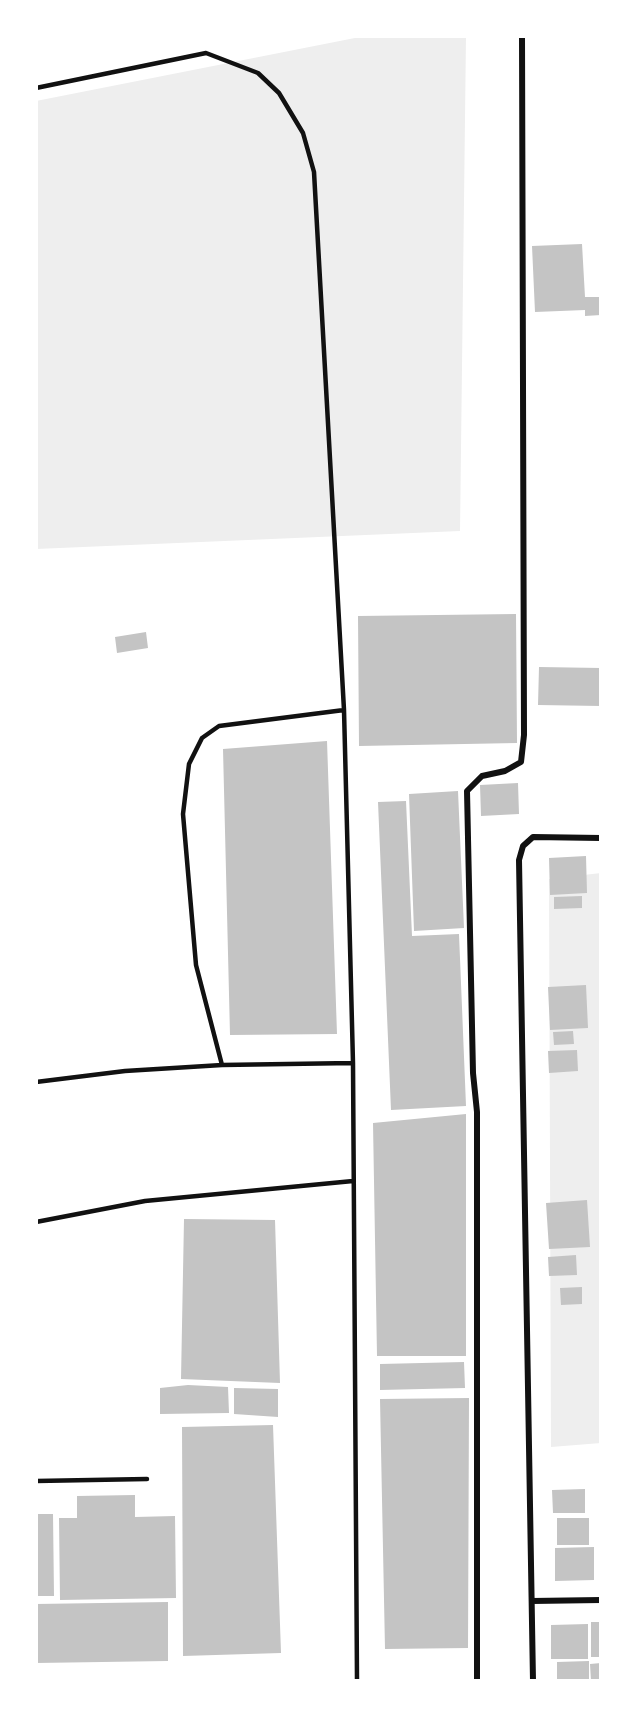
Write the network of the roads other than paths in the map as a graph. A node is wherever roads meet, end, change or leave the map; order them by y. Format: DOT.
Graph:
graph roads {
  1 [pos="522,36"];
  2 [pos="36,88"];
  3 [pos="344,710"];
  4 [pos="601,838"];
  5 [pos="353,1063"];
  6 [pos="222,1065"];
  7 [pos="36,1082"];
  8 [pos="353,1181"];
  9 [pos="36,1222"];
  10 [pos="147,1479"];
  11 [pos="36,1481"];
  12 [pos="601,1600"];
  13 [pos="532,1601"];
  14 [pos="357,1681"];
  15 [pos="477,1681"];
  16 [pos="533,1681"];
  1 -- 15 [label="street"];
  2 -- 3 [label="lane"];
  3 -- 5 [label="lane"];
  3 -- 6 [label="lane"];
  4 -- 13 [label="street"];
  5 -- 6 [label="lane"];
  5 -- 8 [label="lane"];
  6 -- 7 [label="lane"];
  8 -- 9 [label="lane"];
  8 -- 14 [label="lane"];
  10 -- 11 [label="lane"];
  12 -- 13 [label="street"];
  13 -- 16 [label="street"];
}
